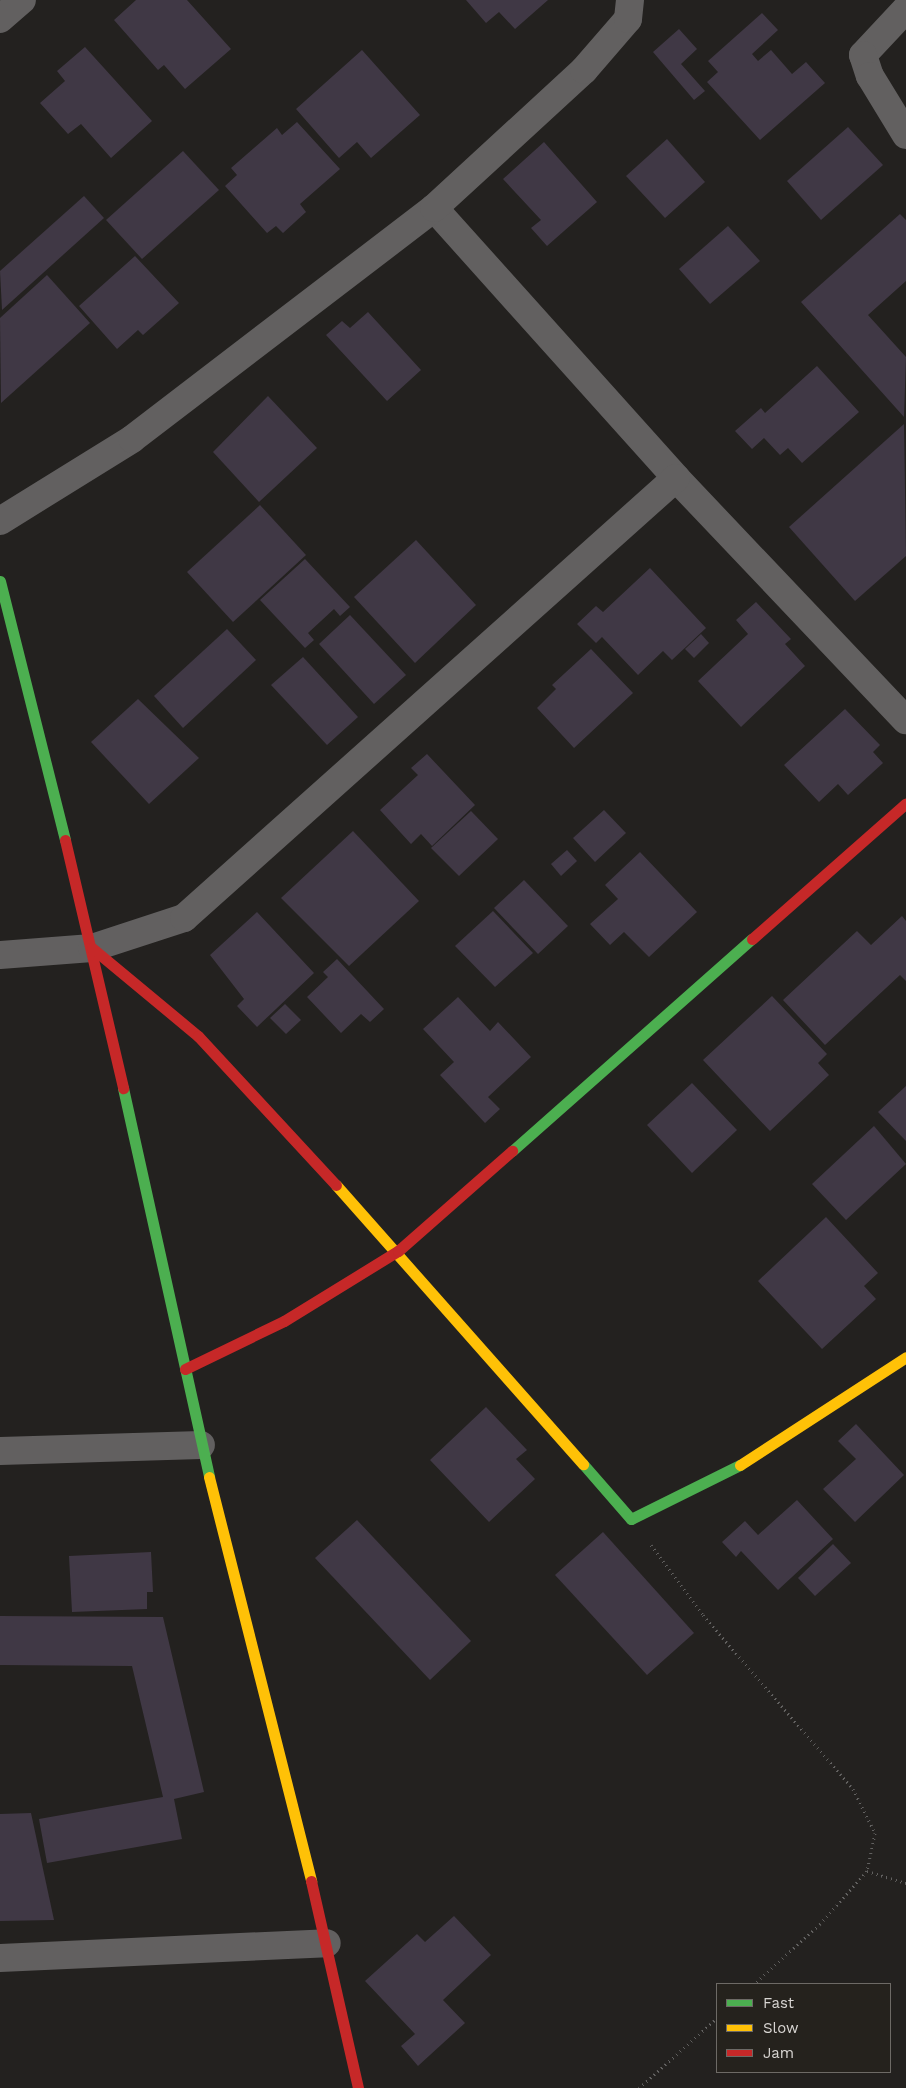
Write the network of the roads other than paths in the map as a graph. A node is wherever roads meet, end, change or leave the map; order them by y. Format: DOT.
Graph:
graph roads {
  1 [pos="22,0"];
  2 [pos="630,0"];
  3 [pos="906,9"];
  4 [pos="0,19"];
  5 [pos="906,135"];
  6 [pos="434,208"];
  7 [pos="676,478"];
  8 [pos="0,521"];
  9 [pos="0,581"];
  10 [pos="906,720"];
  11 [pos="906,803"];
  12 [pos="92,948"];
  13 [pos="0,955"];
  14 [pos="398,1252"];
  15 [pos="906,1357"];
  16 [pos="185,1370"];
  17 [pos="201,1445"];
  18 [pos="0,1451"];
  19 [pos="327,1943"];
  20 [pos="0,1958"];
  21 [pos="358,2088"];
  1 -- 4 [label="street"];
  2 -- 6 [label="street"];
  3 -- 5 [label="street"];
  6 -- 7 [label="street"];
  6 -- 8 [label="street"];
  7 -- 10 [label="street"];
  7 -- 12 [label="street"];
  9 -- 12 [label="street"];
  11 -- 14 [label="street"];
  12 -- 13 [label="street"];
  12 -- 14 [label="street"];
  12 -- 16 [label="street"];
  14 -- 15 [label="street"];
  14 -- 16 [label="street"];
  16 -- 17 [label="street"];
  17 -- 18 [label="street"];
  17 -- 19 [label="street"];
  19 -- 20 [label="street"];
  19 -- 21 [label="street"];
}
